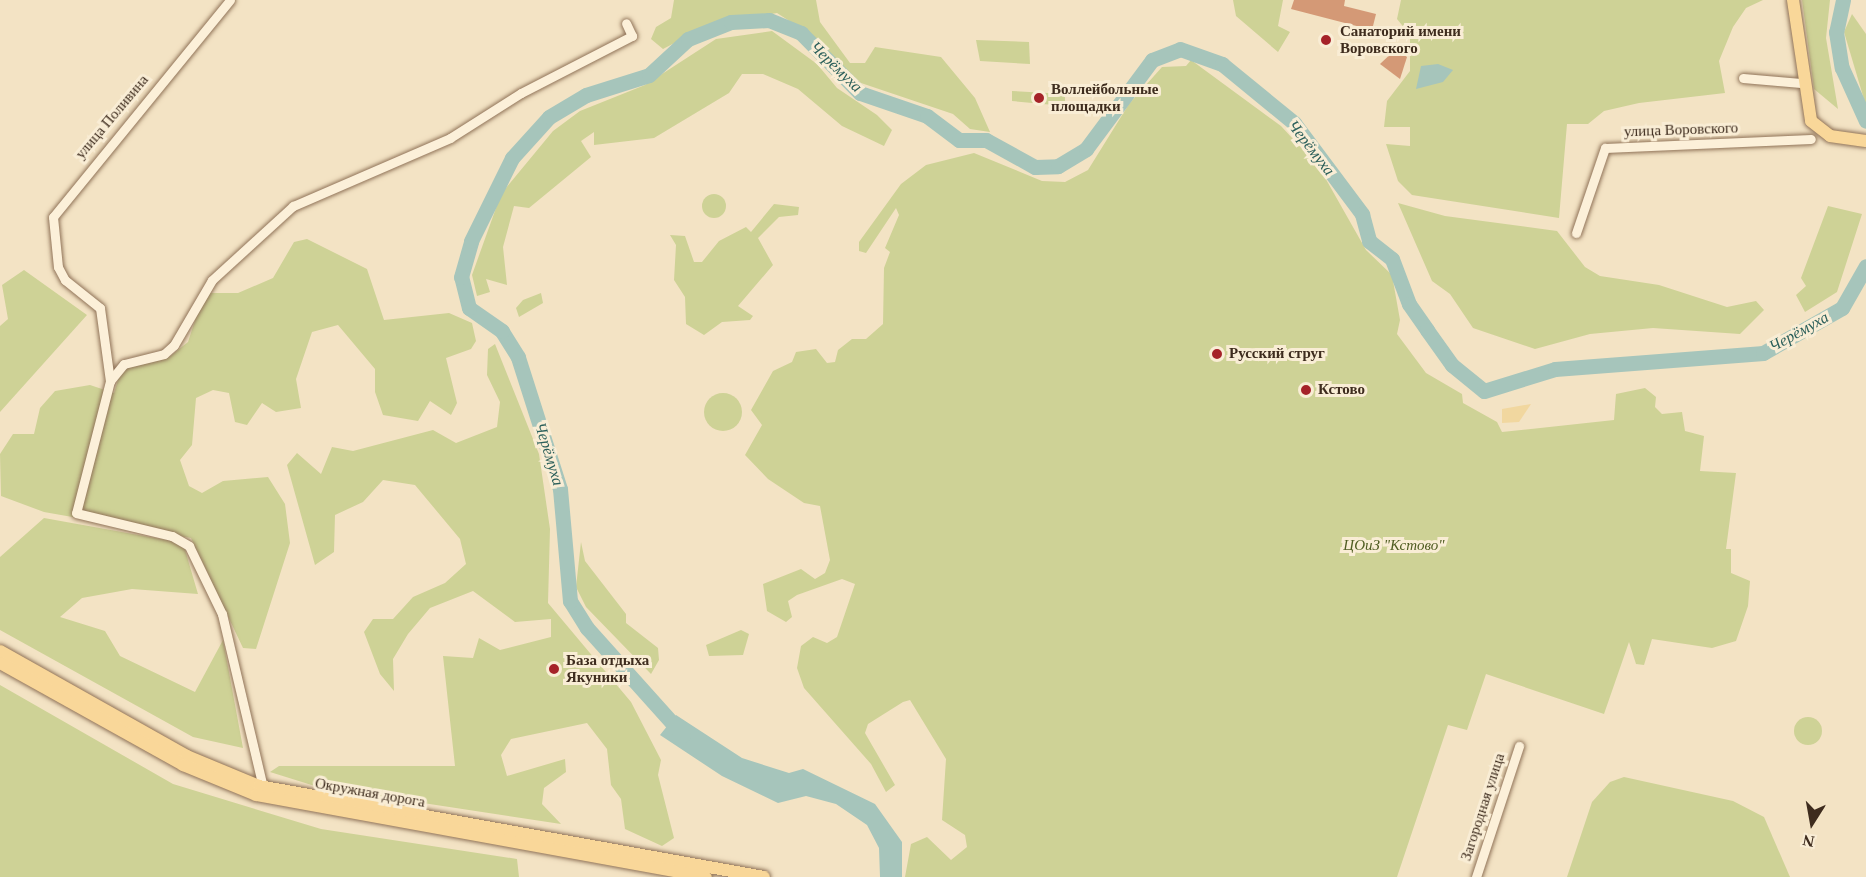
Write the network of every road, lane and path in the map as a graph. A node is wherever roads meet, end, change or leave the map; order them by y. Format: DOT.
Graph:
graph roads {
  1 [pos="230,0"];
  2 [pos="1793,0"];
  3 [pos="626,23"];
  4 [pos="1743,78"];
  5 [pos="1801,83"];
  6 [pos="1811,139"];
  7 [pos="1866,141"];
  8 [pos="1576,232"];
  9 [pos="110,381"];
  10 [pos="0,651"];
  11 [pos="0,663"];
  12 [pos="1519,746"];
  13 [pos="265,792"];
  14 [pos="706,877"];
  15 [pos="764,877"];
  16 [pos="1476,877"];
  1 -- 9 [label="street, улица Поливина"];
  2 -- 5 [label="main road"];
  3 -- 9 [label="street"];
  4 -- 5 [label="street"];
  5 -- 7 [label="main road"];
  6 -- 8 [label="street, улица Воровского"];
  9 -- 13 [label="street"];
  10 -- 13 [label="main road, Окружная дорога"];
  11 -- 13 [label="main road, Окружная дорога"];
  12 -- 16 [label="street, Загородная улица"];
  13 -- 14 [label="main road, Окружная дорога"];
  13 -- 15 [label="main road, Окружная дорога"];
}
